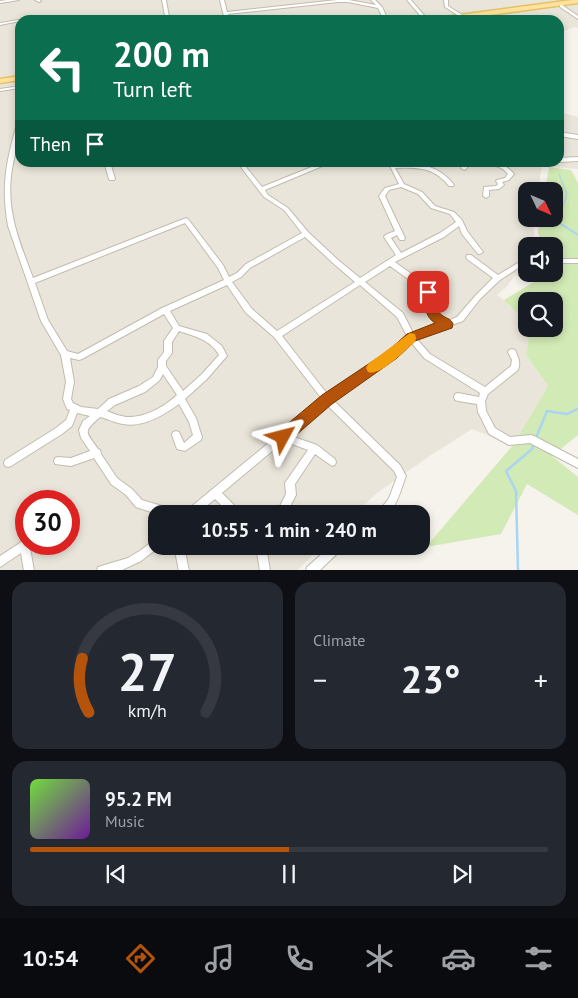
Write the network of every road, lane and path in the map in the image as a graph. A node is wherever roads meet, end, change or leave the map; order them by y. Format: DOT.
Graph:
graph roads {
  1 [pos="17,0"];
  2 [pos="164,0"];
  3 [pos="222,0"];
  4 [pos="284,0"];
  5 [pos="373,0"];
  6 [pos="409,0"];
  7 [pos="446,0"];
  8 [pos="0,2"];
  9 [pos="578,2"];
  10 [pos="565,3"];
  11 [pos="287,6"];
  12 [pos="380,8"];
  13 [pos="224,12"];
  14 [pos="167,15"];
  15 [pos="226,15"];
  16 [pos="384,15"];
  17 [pos="422,15"];
  18 [pos="456,15"];
  19 [pos="481,15"];
  20 [pos="578,18"];
  21 [pos="15,21"];
  22 [pos="0,24"];
  23 [pos="15,80"];
  24 [pos="0,82"];
  25 [pos="15,88"];
  26 [pos="0,90"];
  27 [pos="564,135"];
  28 [pos="578,137"];
  29 [pos="15,141"];
  30 [pos="564,160"];
  31 [pos="578,160"];
  32 [pos="108,167"];
  33 [pos="243,167"];
  34 [pos="317,167"];
  35 [pos="393,167"];
  36 [pos="427,167"];
  37 [pos="502,167"];
  38 [pos="112,179"];
  39 [pos="402,185"];
  40 [pos="451,185"];
  41 [pos="262,189"];
  42 [pos="486,196"];
  43 [pos="460,222"];
  44 [pos="306,234"];
  45 [pos="480,252"];
  46 [pos="400,256"];
  47 [pos="469,257"];
  48 [pos="563,261"];
  49 [pos="578,261"];
  50 [pos="391,263"];
  51 [pos="518,265"];
  52 [pos="498,278"];
  53 [pos="32,281"];
  54 [pos="228,281"];
  55 [pos="359,282"];
  56 [pos="165,310"];
  57 [pos="447,324"];
  58 [pos="177,328"];
  59 [pos="277,334"];
  60 [pos="411,337"];
  61 [pos="512,352"];
  62 [pos="65,354"];
  63 [pos="162,367"];
  64 [pos="485,392"];
  65 [pos="181,397"];
  66 [pos="458,397"];
  67 [pos="327,400"];
  68 [pos="481,401"];
  69 [pos="75,409"];
  70 [pos="100,413"];
  71 [pos="176,435"];
  72 [pos="283,437"];
  73 [pos="314,448"];
  74 [pos="97,453"];
  75 [pos="58,462"];
  76 [pos="332,462"];
  77 [pos="8,463"];
  78 [pos="578,464"];
  79 [pos="215,492"];
  80 [pos="200,505"];
  81 [pos="228,505"];
  82 [pos="286,505"];
  83 [pos="392,505"];
  84 [pos="148,506"];
  85 [pos="15,552"];
  86 [pos="148,552"];
  87 [pos="27,555"];
  88 [pos="181,555"];
  89 [pos="262,555"];
  90 [pos="328,555"];
  91 [pos="0,562"];
  92 [pos="29,570"];
  93 [pos="102,570"];
  94 [pos="184,570"];
  95 [pos="264,570"];
  96 [pos="310,570"];
  1 -- 8 [label="street"];
  2 -- 14 [label="street"];
  3 -- 13 [label="street"];
  4 -- 11 [label="street"];
  5 -- 12 [label="street"];
  6 -- 17 [label="street"];
  7 -- 18 [label="street"];
  9 -- 10 [label="main road"];
  10 -- 19 [label="main road"];
  10 -- 20 [label="street"];
  11 -- 12 [label="street"];
  11 -- 13 [label="street"];
  12 -- 16 [label="street"];
  13 -- 15 [label="street"];
  21 -- 22 [label="street"];
  23 -- 24 [label="main road"];
  25 -- 26 [label="street"];
  27 -- 28 [label="street"];
  29 -- 53 [label="street"];
  30 -- 31 [label="street"];
  32 -- 38 [label="street"];
  33 -- 41 [label="street"];
  34 -- 41 [label="street"];
  35 -- 39 [label="street"];
  36 -- 40 [label="street"];
  37 -- 42 [label="street"];
  39 -- 43 [label="street"];
  39 -- 46 [label="street"];
  41 -- 44 [label="street"];
  43 -- 45 [label="street"];
  43 -- 46 [label="street"];
  44 -- 54 [label="street"];
  44 -- 55 [label="street"];
  46 -- 50 [label="street"];
  47 -- 52 [label="street"];
  48 -- 49 [label="street"];
  50 -- 55 [label="street"];
  50 -- 57 [label="street"];
  51 -- 52 [label="street"];
  52 -- 57 [label="street"];
  53 -- 54 [label="street"];
  53 -- 62 [label="street"];
  54 -- 56 [label="street"];
  54 -- 59 [label="street"];
  55 -- 59 [label="street"];
  55 -- 60 [label="street"];
  56 -- 58 [label="street"];
  56 -- 62 [label="street"];
  57 -- 60 [label="street"];
  58 -- 63 [label="street"];
  58 -- 65 [label="street"];
  59 -- 67 [label="street"];
  60 -- 64 [label="street"];
  60 -- 67 [label="street"];
  61 -- 64 [label="street"];
  62 -- 69 [label="street"];
  63 -- 65 [label="street"];
  63 -- 70 [label="street"];
  64 -- 68 [label="street"];
  65 -- 70 [label="street"];
  65 -- 71 [label="street"];
  66 -- 68 [label="street"];
  67 -- 72 [label="street"];
  67 -- 83 [label="street"];
  68 -- 78 [label="street"];
  69 -- 70 [label="street"];
  69 -- 77 [label="street"];
  70 -- 74 [label="street"];
  72 -- 73 [label="street"];
  72 -- 79 [label="street"];
  73 -- 76 [label="street"];
  73 -- 82 [label="street"];
  74 -- 75 [label="street"];
  74 -- 84 [label="street"];
  79 -- 80 [label="street"];
  79 -- 81 [label="street"];
  85 -- 91 [label="street"];
  86 -- 93 [label="street"];
  87 -- 92 [label="street"];
  88 -- 94 [label="street"];
  89 -- 95 [label="street"];
  90 -- 96 [label="street"];
}
